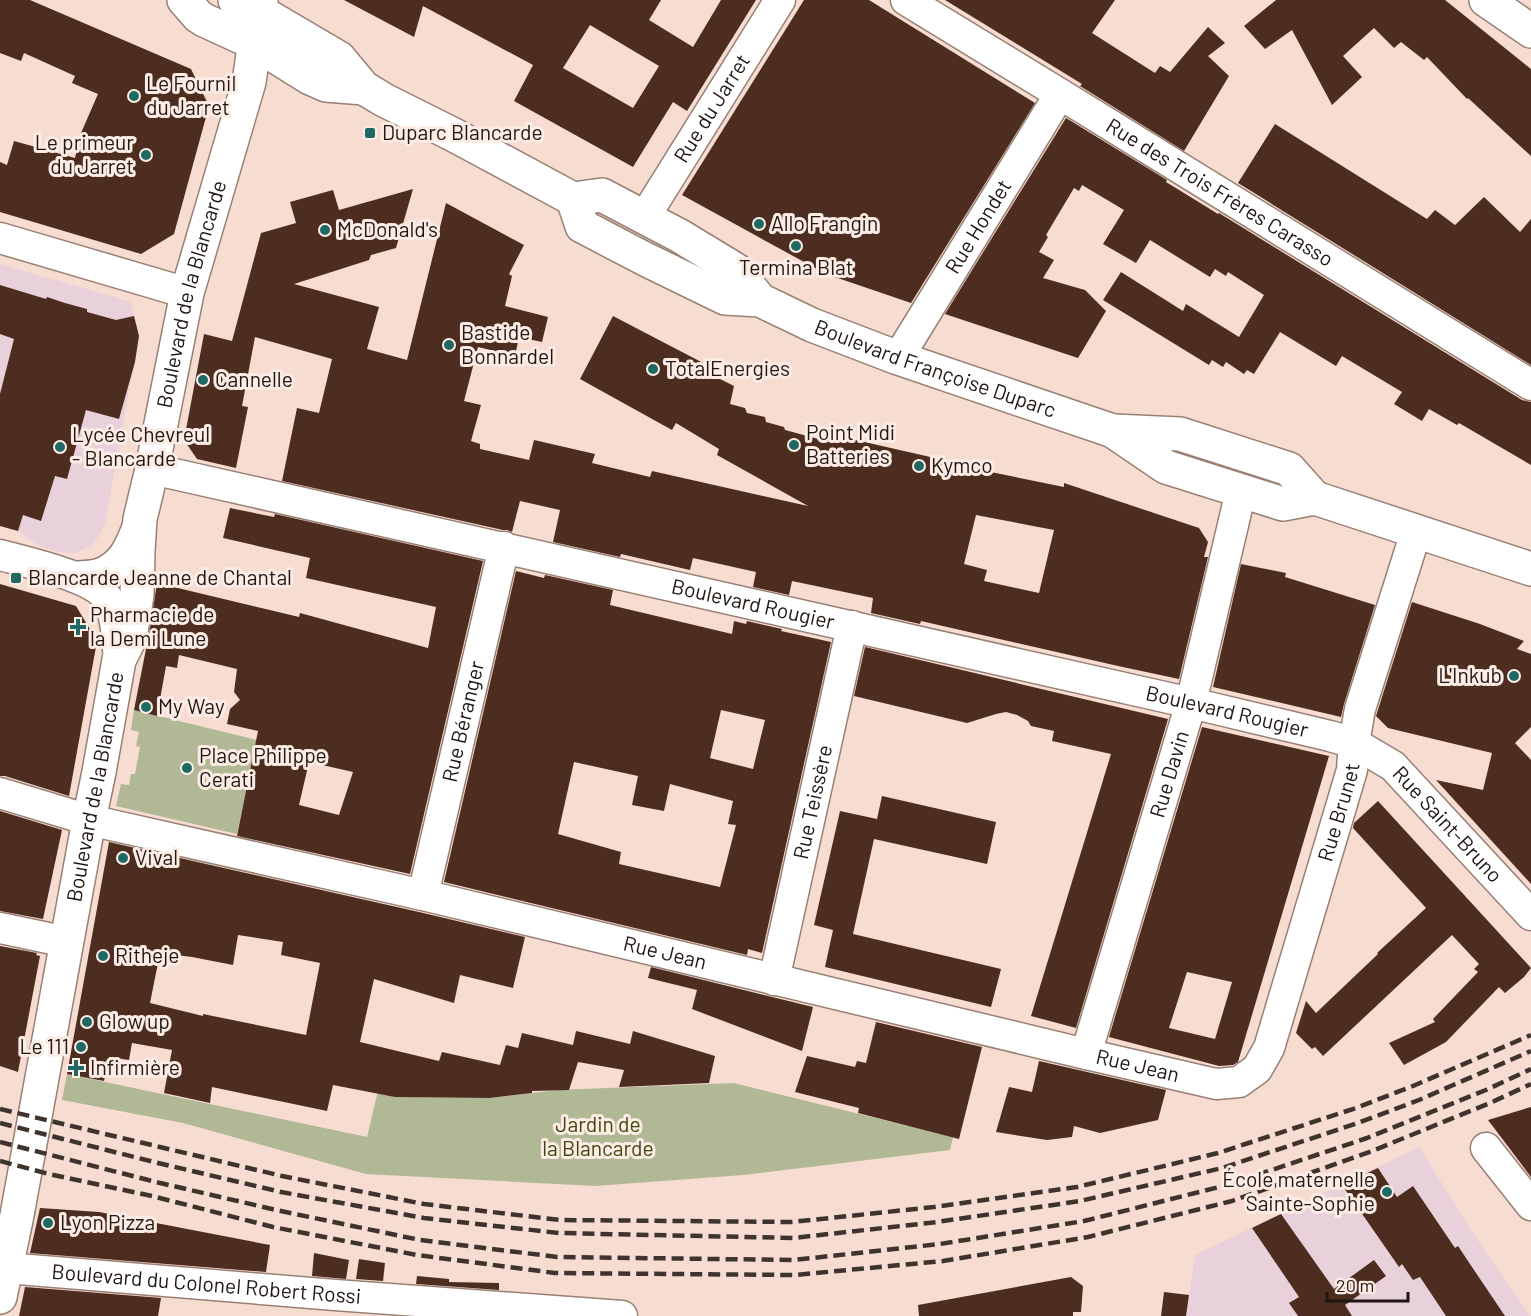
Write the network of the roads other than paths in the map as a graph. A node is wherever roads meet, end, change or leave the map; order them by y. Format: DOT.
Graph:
graph roads {
  1 [pos="184,0"];
  2 [pos="780,0"];
  3 [pos="906,0"];
  4 [pos="1490,2"];
  5 [pos="252,4"];
  6 [pos="941,9"];
  7 [pos="1531,31"];
  8 [pos="254,43"];
  9 [pos="364,88"];
  10 [pos="1060,93"];
  11 [pos="573,200"];
  12 [pos="644,218"];
  13 [pos="0,238"];
  14 [pos="187,293"];
  15 [pos="760,300"];
  16 [pos="898,358"];
  17 [pos="1531,385"];
  18 [pos="1113,431"];
  19 [pos="152,469"];
  20 [pos="1241,491"];
  21 [pos="1314,498"];
  22 [pos="140,519"];
  23 [pos="1416,532"];
  24 [pos="504,547"];
  25 [pos="0,555"];
  26 [pos="1531,569"];
  27 [pos="74,577"];
  28 [pos="852,626"];
  29 [pos="119,660"];
  30 [pos="1191,703"];
  31 [pos="1354,743"];
  32 [pos="0,793"];
  33 [pos="89,820"];
  34 [pos="423,895"];
  35 [pos="1531,915"];
  36 [pos="0,928"];
  37 [pos="66,942"];
  38 [pos="774,980"];
  39 [pos="1086,1054"];
  40 [pos="1239,1082"];
  41 [pos="1486,1148"];
  42 [pos="1531,1205"];
  43 [pos="9,1213"];
  44 [pos="3,1282"];
  45 [pos="333,1306"];
  46 [pos="622,1316"];
  1 -- 8 [label="main road"];
  2 -- 12 [label="street, Rue du Jarret"];
  3 -- 6 [label="street, Rue des Trois Frères Carasso"];
  4 -- 7 [label="main road"];
  5 -- 8 [label="main road, Boulevard de la Blancarde"];
  5 -- 9 [label="main road"];
  6 -- 10 [label="street, Rue des Trois Frères Carasso"];
  8 -- 9 [label="main road"];
  8 -- 14 [label="main road, Boulevard de la Blancarde"];
  9 -- 11 [label="main road"];
  10 -- 16 [label="street, Rue Hondet"];
  10 -- 17 [label="street, Rue des Trois Frères Carasso"];
  11 -- 12 [label="main road, Boulevard Françoise Duparc"];
  11 -- 15 [label="main road, Boulevard Françoise Duparc"];
  12 -- 15 [label="main road, Boulevard Françoise Duparc"];
  13 -- 14 [label="street"];
  14 -- 19 [label="main road, Boulevard de la Blancarde"];
  15 -- 16 [label="main road, Boulevard Françoise Duparc"];
  16 -- 18 [label="main road, Boulevard Françoise Duparc"];
  18 -- 20 [label="main road, Boulevard Françoise Duparc"];
  18 -- 21 [label="main road, Boulevard Françoise Duparc"];
  19 -- 22 [label="main road, Boulevard de la Blancarde"];
  19 -- 24 [label="street, Boulevard Rougier"];
  20 -- 21 [label="main road, Boulevard Françoise Duparc"];
  20 -- 30 [label="street, Rue Davin"];
  21 -- 23 [label="main road, Boulevard Françoise Duparc"];
  22 -- 27 [label="street"];
  22 -- 29 [label="main road, Boulevard de la Blancarde"];
  23 -- 26 [label="main road, Boulevard Françoise Duparc"];
  23 -- 31 [label="street, Rue Brunet"];
  24 -- 28 [label="street, Boulevard Rougier"];
  24 -- 34 [label="street, Rue Béranger"];
  25 -- 27 [label="street"];
  27 -- 29 [label="street"];
  28 -- 30 [label="street, Boulevard Rougier"];
  28 -- 38 [label="street, Rue Teissère"];
  29 -- 33 [label="main road, Boulevard de la Blancarde"];
  30 -- 31 [label="street, Boulevard Rougier"];
  30 -- 39 [label="street, Rue Davin"];
  31 -- 35 [label="street, Rue Saint-Bruno"];
  31 -- 40 [label="street, Rue Brunet"];
  32 -- 33 [label="street, Rue Jean"];
  33 -- 34 [label="street, Rue Jean"];
  33 -- 37 [label="main road, Boulevard de la Blancarde"];
  34 -- 38 [label="street, Rue Jean"];
  36 -- 37 [label="street"];
  37 -- 43 [label="main road, Boulevard de la Blancarde"];
  38 -- 39 [label="street, Rue Jean"];
  39 -- 40 [label="street, Rue Jean"];
  41 -- 42 [label="street"];
  43 -- 44 [label="main road, Boulevard de la Blancarde"];
  44 -- 45 [label="street, Boulevard du Colonel Robert Rossi"];
  45 -- 46 [label="street, Boulevard du Colonel Robert Rossi"];
}
